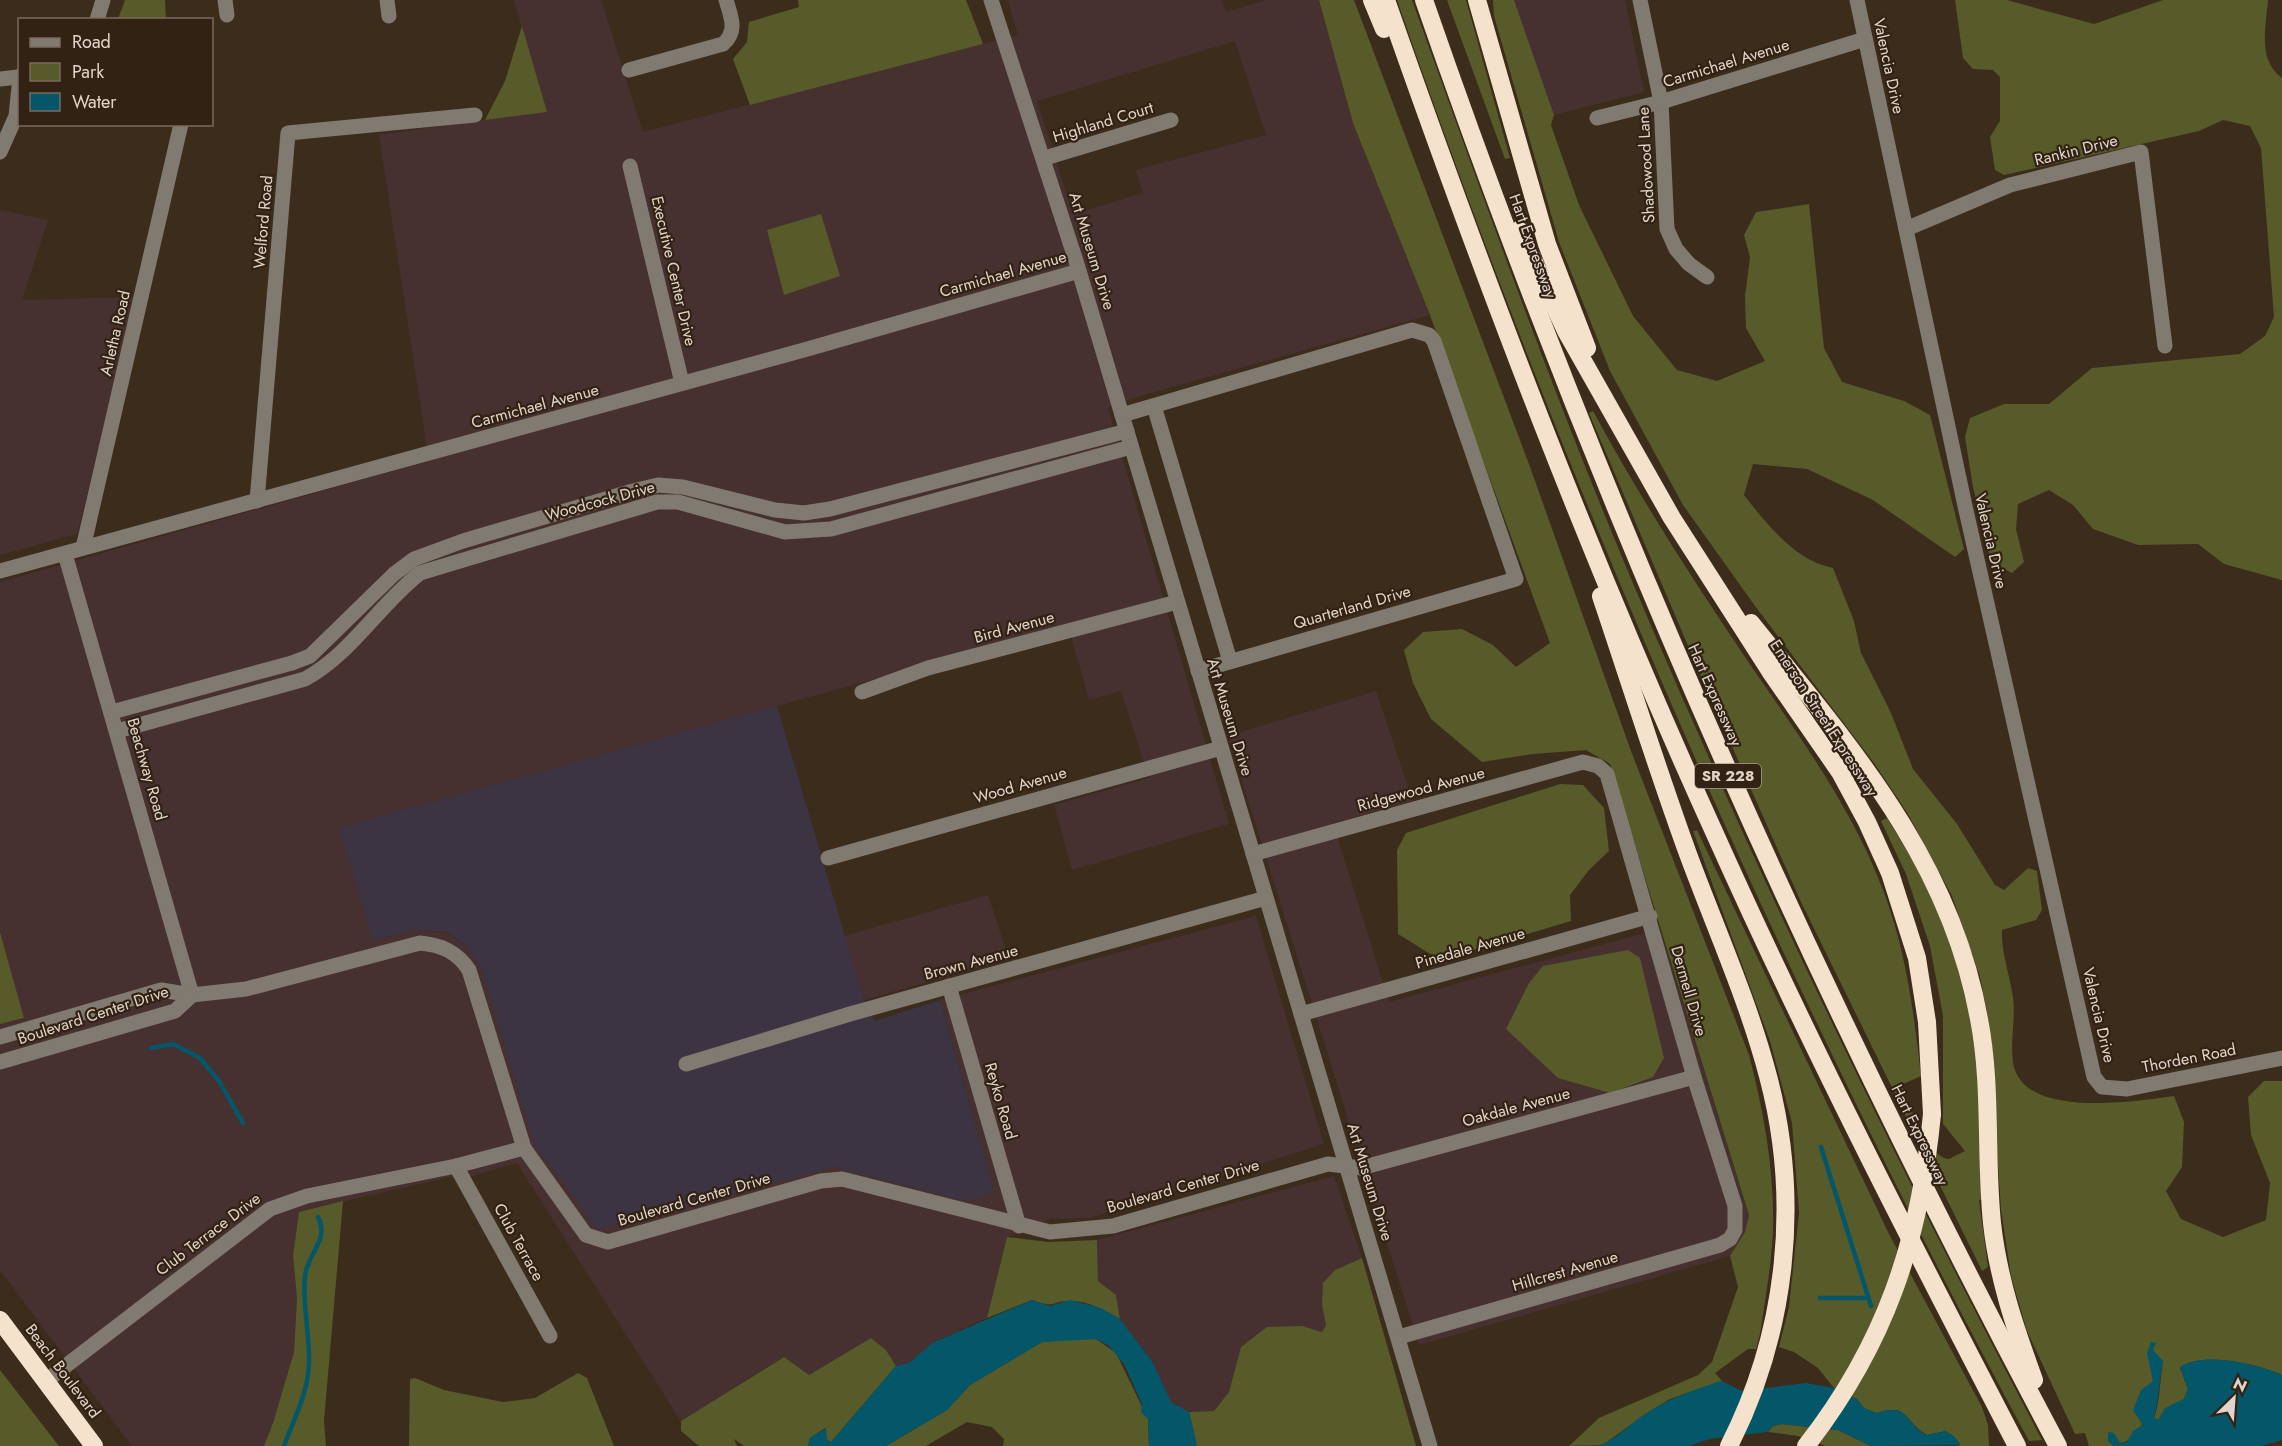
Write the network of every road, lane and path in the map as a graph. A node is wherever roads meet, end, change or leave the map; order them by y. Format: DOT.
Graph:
graph roads {
  1 [pos="103,0"];
  2 [pos="387,0"];
  3 [pos="726,0"];
  4 [pos="991,0"];
  5 [pos="1372,0"];
  6 [pos="1386,0"];
  7 [pos="1424,0"];
  8 [pos="1477,0"];
  9 [pos="1640,0"];
  10 [pos="1857,0"];
  11 [pos="389,16"];
  12 [pos="98,18"];
  13 [pos="1865,39"];
  14 [pos="629,70"];
  15 [pos="18,77"];
  16 [pos="0,79"];
  17 [pos="1453,84"];
  18 [pos="18,90"];
  19 [pos="1661,102"];
  20 [pos="475,115"];
  21 [pos="1597,118"];
  22 [pos="1171,120"];
  23 [pos="181,126"];
  24 [pos="0,152"];
  25 [pos="1045,158"];
  26 [pos="630,166"];
  27 [pos="1447,173"];
  28 [pos="1906,229"];
  29 [pos="1079,271"];
  30 [pos="1707,277"];
  31 [pos="2165,346"];
  32 [pos="682,383"];
  33 [pos="1154,406"];
  34 [pos="1122,415"];
  35 [pos="1127,431"];
  36 [pos="1631,445"];
  37 [pos="1131,447"];
  38 [pos="1553,455"];
  39 [pos="257,501"];
  40 [pos="83,548"];
  41 [pos="1692,549"];
  42 [pos="64,554"];
  43 [pos="0,571"];
  44 [pos="1177,602"];
  45 [pos="1230,661"];
  46 [pos="1198,671"];
  47 [pos="861,692"];
  48 [pos="112,712"];
  49 [pos="117,731"];
  50 [pos="1221,748"];
  51 [pos="1598,766"];
  52 [pos="1253,855"];
  53 [pos="828,858"];
  54 [pos="1266,898"];
  55 [pos="1650,916"];
  56 [pos="949,986"];
  57 [pos="192,995"];
  58 [pos="1300,1014"];
  59 [pos="0,1037"];
  60 [pos="2282,1058"];
  61 [pos="0,1062"];
  62 [pos="686,1064"];
  63 [pos="1695,1077"];
  64 [pos="2102,1087"];
  65 [pos="524,1148"];
  66 [pos="456,1166"];
  67 [pos="1346,1166"];
  68 [pos="1019,1226"];
  69 [pos="1735,1230"];
  70 [pos="0,1320"];
  71 [pos="550,1336"];
  72 [pos="1399,1337"];
  73 [pos="46,1381"];
  74 [pos="2057,1445"];
  75 [pos="94,1446"];
  76 [pos="1430,1446"];
  77 [pos="1729,1446"];
  78 [pos="1806,1446"];
  79 [pos="2018,1446"];
  1 -- 12 [label="street"];
  2 -- 11 [label="street"];
  3 -- 14 [label="street"];
  4 -- 25 [label="street, Art Museum Drive"];
  5 -- 27 [label="highway"];
  6 -- 27 [label="highway"];
  7 -- 17 [label="highway, Hart Expressway"];
  8 -- 36 [label="highway"];
  9 -- 19 [label="street, Shadowood Lane"];
  10 -- 13 [label="street, Valencia Drive"];
  13 -- 19 [label="street, Carmichael Avenue"];
  13 -- 28 [label="street, Valencia Drive"];
  15 -- 16 [label="street"];
  17 -- 36 [label="highway, Emerson Street Expressway"];
  17 -- 74 [label="highway, Hart Expressway / SR 228"];
  18 -- 24 [label="street"];
  19 -- 21 [label="street, Carmichael Avenue"];
  19 -- 30 [label="street, Shadowood Lane"];
  20 -- 39 [label="street, Welford Road"];
  22 -- 25 [label="street, Highland Court"];
  23 -- 40 [label="street, Arletha Road"];
  25 -- 29 [label="street, Art Museum Drive"];
  26 -- 32 [label="street, Executive Center Drive"];
  27 -- 38 [label="highway"];
  28 -- 31 [label="street, Rankin Drive"];
  28 -- 64 [label="street, Valencia Drive"];
  29 -- 32 [label="street, Carmichael Avenue"];
  29 -- 34 [label="street, Art Museum Drive"];
  32 -- 39 [label="street, Carmichael Avenue"];
  33 -- 34 [label="street"];
  33 -- 45 [label="street"];
  33 -- 45 [label="street, Quarterland Drive"];
  34 -- 35 [label="street, Art Museum Drive"];
  35 -- 37 [label="street, Art Museum Drive"];
  35 -- 48 [label="street, Woodcock Drive"];
  36 -- 41 [label="highway, Emerson Street Expressway"];
  37 -- 44 [label="street, Art Museum Drive"];
  37 -- 49 [label="street, Woodcock Drive"];
  38 -- 77 [label="highway"];
  38 -- 79 [label="highway, SR 228"];
  39 -- 40 [label="street, Carmichael Avenue"];
  40 -- 42 [label="street, Carmichael Avenue"];
  41 -- 74 [label="highway"];
  41 -- 78 [label="highway, Emerson Street Expressway, bridge"];
  42 -- 43 [label="street, Carmichael Avenue"];
  42 -- 48 [label="street, Beachway Road"];
  44 -- 46 [label="street, Art Museum Drive"];
  44 -- 47 [label="street, Bird Avenue"];
  45 -- 46 [label="street, Quarterland Drive"];
  46 -- 50 [label="street, Art Museum Drive"];
  48 -- 49 [label="street, Beachway Road"];
  49 -- 57 [label="street, Beachway Road"];
  50 -- 52 [label="street, Art Museum Drive"];
  50 -- 53 [label="street, Wood Avenue"];
  51 -- 52 [label="street, Ridgewood Avenue"];
  51 -- 55 [label="street, Dermell Drive"];
  52 -- 54 [label="street, Art Museum Drive"];
  54 -- 56 [label="street, Brown Avenue"];
  54 -- 58 [label="street, Art Museum Drive"];
  55 -- 58 [label="street, Pinedale Avenue"];
  55 -- 63 [label="street, Dermell Drive"];
  56 -- 62 [label="street, Brown Avenue"];
  56 -- 68 [label="street, Reyko Road"];
  57 -- 59 [label="street, Boulevard Center Drive"];
  57 -- 61 [label="street, Boulevard Center Drive"];
  57 -- 65 [label="street, Boulevard Center Drive"];
  58 -- 67 [label="street, Art Museum Drive"];
  60 -- 64 [label="street, Thorden Road"];
  63 -- 67 [label="street, Oakdale Avenue"];
  63 -- 69 [label="street, Dermell Drive"];
  65 -- 66 [label="street, Club Terrace Drive"];
  65 -- 68 [label="street, Boulevard Center Drive"];
  66 -- 71 [label="street, Club Terrace"];
  66 -- 73 [label="street, Club Terrace Drive"];
  67 -- 68 [label="street, Boulevard Center Drive"];
  67 -- 72 [label="street, Art Museum Drive"];
  69 -- 72 [label="street, Hillcrest Avenue"];
  70 -- 73 [label="highway, Beach Boulevard"];
  72 -- 76 [label="street, Art Museum Drive"];
  73 -- 75 [label="highway, Beach Boulevard"];
}
